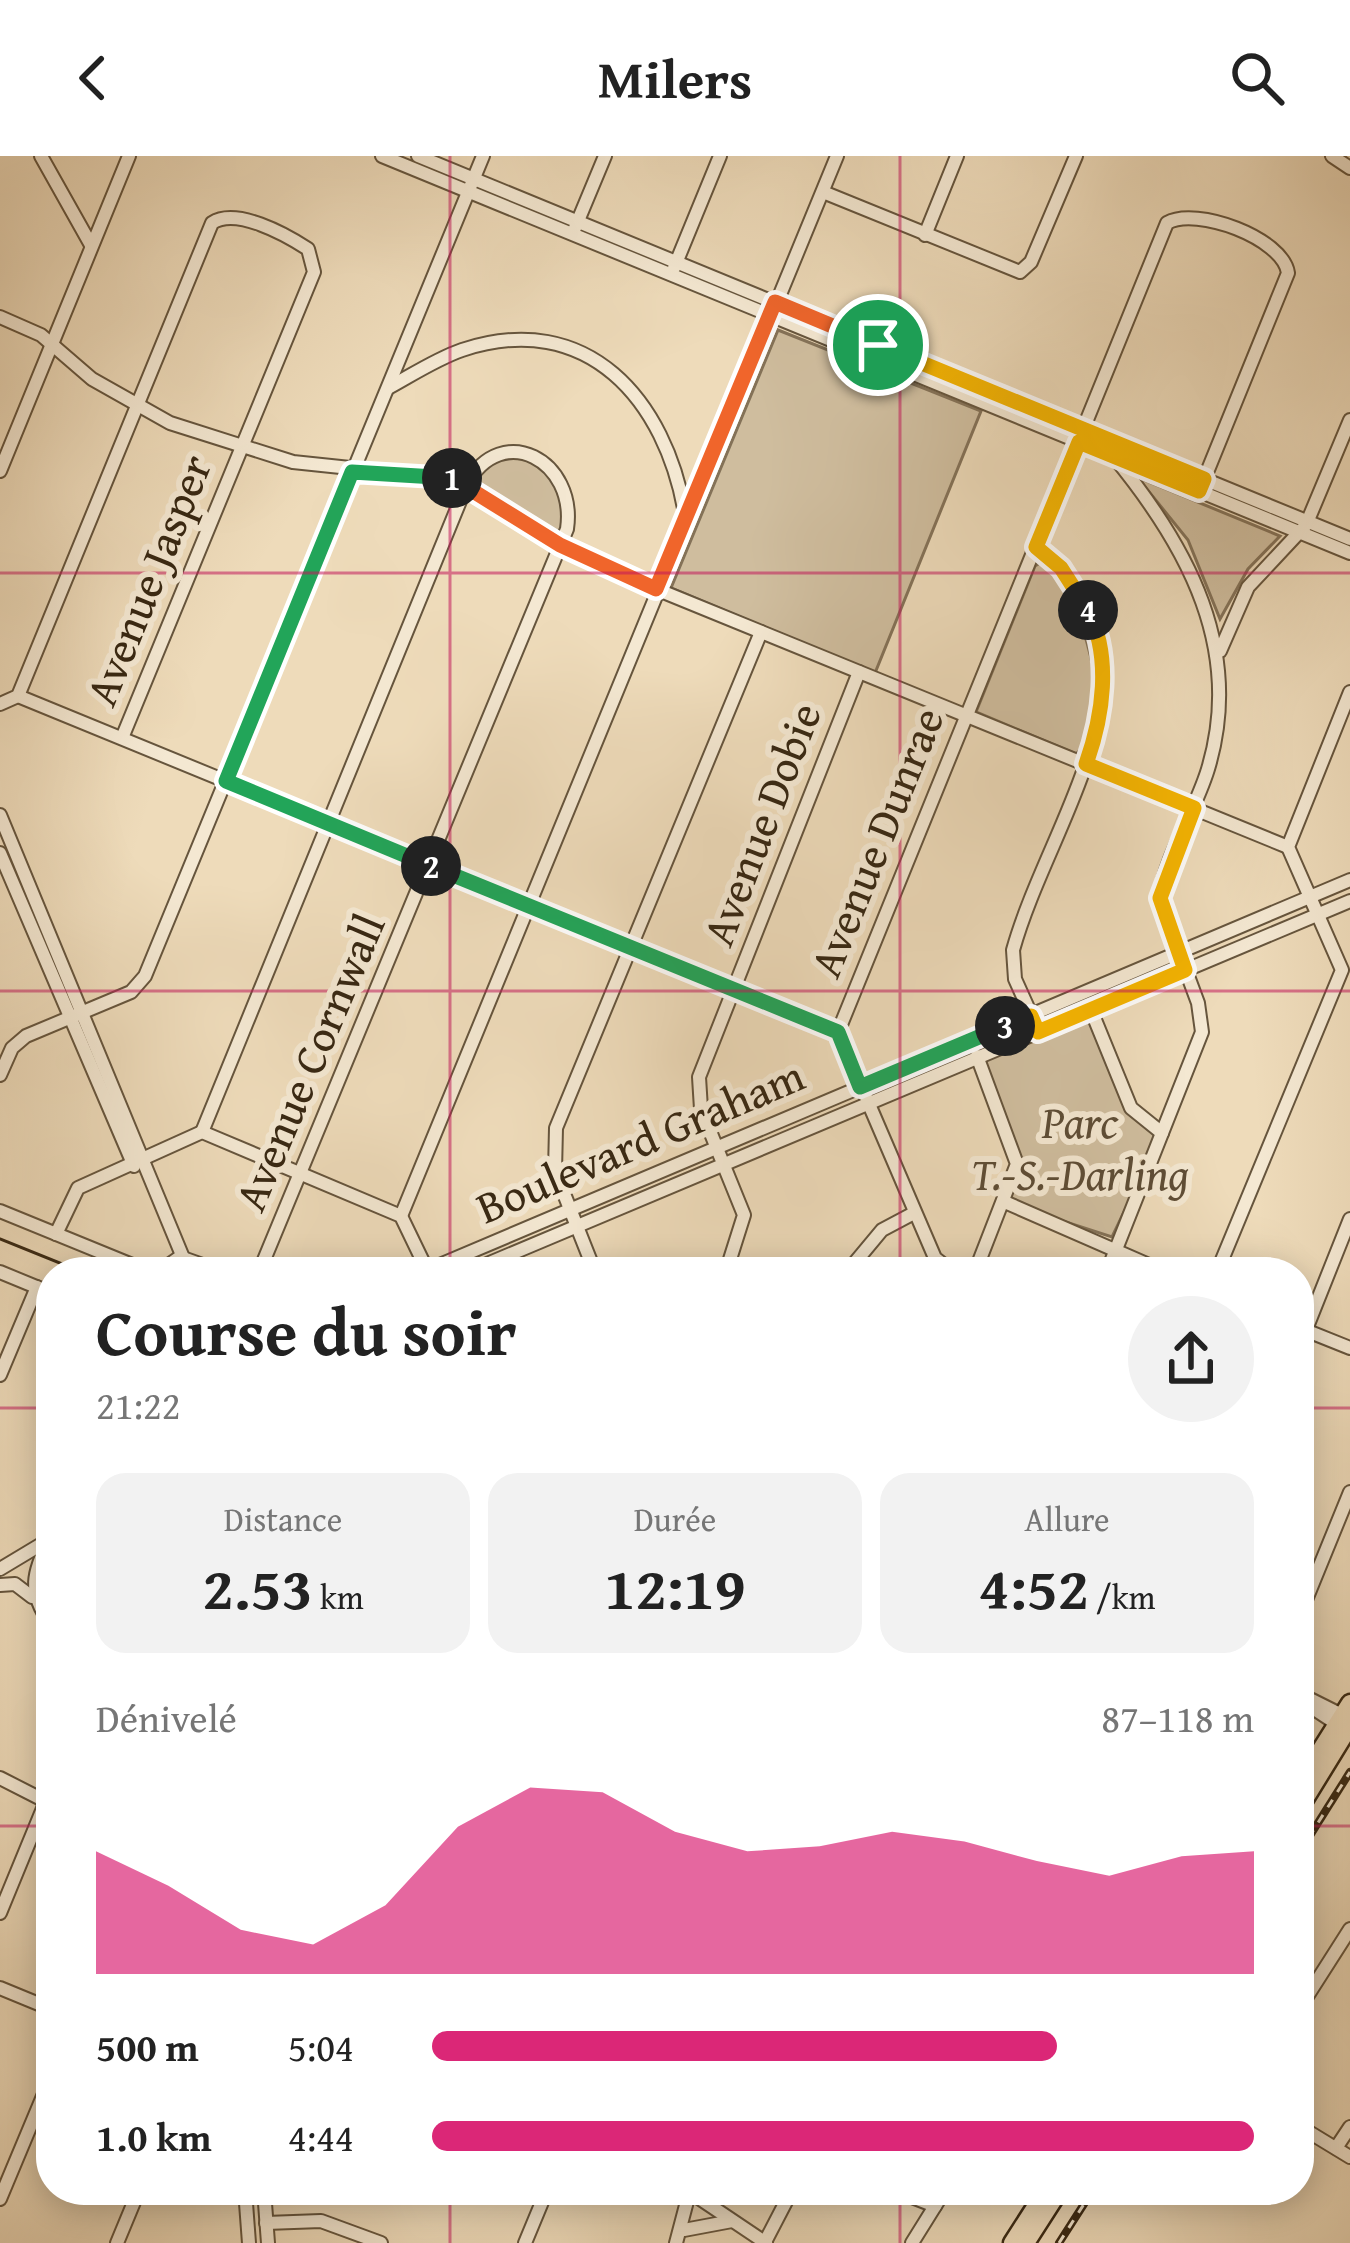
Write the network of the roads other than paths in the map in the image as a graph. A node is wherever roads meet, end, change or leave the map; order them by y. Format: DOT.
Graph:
graph roads {
  1 [pos="41,156"];
  2 [pos="128,156"];
  3 [pos="382,156"];
  4 [pos="418,156"];
  5 [pos="483,156"];
  6 [pos="604,156"];
  7 [pos="720,156"];
  8 [pos="837,156"];
  9 [pos="957,156"];
  10 [pos="1076,156"];
  11 [pos="1333,156"];
  12 [pos="1350,168"];
  13 [pos="471,185"];
  14 [pos="823,192"];
  15 [pos="575,228"];
  16 [pos="925,236"];
  17 [pos="91,245"];
  18 [pos="674,269"];
  19 [pos="772,309"];
  20 [pos="0,317"];
  21 [pos="52,343"];
  22 [pos="388,389"];
  23 [pos="137,407"];
  24 [pos="1350,420"];
  25 [pos="1082,436"];
  26 [pos="241,449"];
  27 [pos="1113,456"];
  28 [pos="0,471"];
  29 [pos="352,472"];
  30 [pos="467,484"];
  31 [pos="1202,485"];
  32 [pos="686,516"];
  33 [pos="1304,527"];
  34 [pos="1350,539"];
  35 [pos="560,545"];
  36 [pos="1036,547"];
  37 [pos="1350,553"];
  38 [pos="656,589"];
  39 [pos="761,632"];
  40 [pos="1219,652"];
  41 [pos="859,672"];
  42 [pos="1350,692"];
  43 [pos="18,696"];
  44 [pos="0,704"];
  45 [pos="967,716"];
  46 [pos="122,738"];
  47 [pos="1086,764"];
  48 [pos="226,781"];
  49 [pos="1194,808"];
  50 [pos="0,815"];
  51 [pos="330,824"];
  52 [pos="1288,847"];
  53 [pos="0,853"];
  54 [pos="430,865"];
  55 [pos="23,866"];
  56 [pos="4,874"];
  57 [pos="1350,880"];
  58 [pos="1311,897"];
  59 [pos="1350,901"];
  60 [pos="528,906"];
  61 [pos="1318,914"];
  62 [pos="632,947"];
  63 [pos="1178,952"];
  64 [pos="1185,970"];
  65 [pos="1346,972"];
  66 [pos="735,990"];
  67 [pos="1091,1010"];
  68 [pos="77,1016"];
  69 [pos="1031,1016"];
  70 [pos="838,1032"];
  71 [pos="1038,1032"];
  72 [pos="977,1056"];
  73 [pos="0,1075"];
  74 [pos="860,1087"];
  75 [pos="867,1104"];
  76 [pos="202,1132"];
  77 [pos="1162,1133"];
  78 [pos="718,1147"];
  79 [pos="138,1160"];
  80 [pos="724,1163"];
  81 [pos="301,1177"];
  82 [pos="1006,1203"];
  83 [pos="572,1210"];
  84 [pos="0,1211"];
  85 [pos="914,1213"];
  86 [pos="401,1216"];
  87 [pos="1350,1220"];
  88 [pos="577,1225"];
  89 [pos="56,1234"];
  90 [pos="1114,1251"];
  91 [pos="115,1257"];
  92 [pos="180,1257"];
  93 [pos="266,1257"];
  94 [pos="420,1257"];
  95 [pos="460,1257"];
  96 [pos="503,1257"];
  97 [pos="589,1257"];
  98 [pos="730,1257"];
  99 [pos="860,1257"];
  100 [pos="935,1257"];
  101 [pos="983,1257"];
  102 [pos="1112,1257"];
  103 [pos="1129,1257"];
  104 [pos="1223,1257"];
  105 [pos="0,1272"];
  106 [pos="36,1287"];
  107 [pos="36,1289"];
  108 [pos="1314,1302"];
  109 [pos="1314,1334"];
  110 [pos="1350,1348"];
  111 [pos="0,1376"];
  112 [pos="1350,1492"];
  113 [pos="36,1547"];
  114 [pos="0,1569"];
  115 [pos="36,1570"];
  116 [pos="1314,1580"];
  117 [pos="0,1586"];
  118 [pos="36,1603"];
  119 [pos="1314,1704"];
  120 [pos="1347,1722"];
  121 [pos="1314,1765"];
  122 [pos="0,1778"];
  123 [pos="1314,1782"];
  124 [pos="36,1793"];
  125 [pos="36,1829"];
  126 [pos="0,1913"];
  127 [pos="1350,1928"];
  128 [pos="1314,1985"];
  129 [pos="0,1988"];
  130 [pos="36,2003"];
  131 [pos="36,2113"];
  132 [pos="1350,2126"];
  133 [pos="1314,2135"];
  134 [pos="1336,2148"];
  135 [pos="1350,2157"];
  136 [pos="0,2199"];
  137 [pos="133,2205"];
  138 [pos="246,2205"];
  139 [pos="265,2205"];
  140 [pos="541,2205"];
  141 [pos="688,2205"];
  142 [pos="711,2205"];
  143 [pos="784,2205"];
  144 [pos="1036,2205"];
  145 [pos="1050,2205"];
  146 [pos="935,2206"];
  147 [pos="734,2220"];
  148 [pos="266,2224"];
  149 [pos="684,2230"];
  150 [pos="765,2242"];
  151 [pos="117,2243"];
  152 [pos="249,2243"];
  153 [pos="268,2243"];
  154 [pos="381,2243"];
  155 [pos="525,2243"];
  156 [pos="676,2243"];
  157 [pos="912,2243"];
  158 [pos="1012,2243"];
  159 [pos="1026,2243"];
  1 -- 17 [label="street"];
  2 -- 17 [label="street"];
  3 -- 13 [label="street"];
  4 -- 13 [label="street"];
  5 -- 13 [label="street"];
  6 -- 15 [label="street"];
  7 -- 18 [label="street"];
  8 -- 14 [label="street"];
  9 -- 16 [label="street"];
  10 -- 16 [label="street"];
  11 -- 12 [label="street"];
  13 -- 15 [label="street"];
  13 -- 22 [label="street"];
  14 -- 16 [label="street"];
  14 -- 19 [label="street"];
  15 -- 18 [label="street"];
  17 -- 21 [label="street"];
  18 -- 19 [label="street"];
  19 -- 25 [label="street"];
  19 -- 32 [label="street"];
  20 -- 21 [label="street"];
  21 -- 23 [label="street"];
  21 -- 28 [label="street"];
  22 -- 29 [label="street"];
  22 -- 32 [label="street"];
  23 -- 26 [label="street"];
  23 -- 26 [label="street, Avenue Jasper"];
  23 -- 43 [label="street"];
  24 -- 33 [label="street"];
  25 -- 27 [label="street"];
  25 -- 31 [label="street"];
  25 -- 31 [label="street, Avenue Dunrae"];
  25 -- 36 [label="street, Avenue Dunrae"];
  26 -- 29 [label="street"];
  26 -- 46 [label="street, Avenue Jasper"];
  27 -- 31 [label="street"];
  27 -- 40 [label="street"];
  29 -- 30 [label="street"];
  29 -- 48 [label="street"];
  30 -- 35 [label="street"];
  30 -- 35 [label="street, Avenue Cornwall"];
  30 -- 51 [label="street"];
  31 -- 33 [label="street"];
  32 -- 38 [label="street"];
  33 -- 34 [label="street"];
  33 -- 37 [label="street"];
  33 -- 40 [label="street"];
  35 -- 38 [label="street"];
  35 -- 54 [label="street, Avenue Cornwall"];
  36 -- 45 [label="street, Avenue Dunrae"];
  36 -- 47 [label="street"];
  38 -- 39 [label="street"];
  38 -- 60 [label="street"];
  39 -- 41 [label="street"];
  39 -- 62 [label="street"];
  40 -- 49 [label="street"];
  41 -- 45 [label="street"];
  41 -- 66 [label="street, Avenue Dobie"];
  42 -- 52 [label="street"];
  43 -- 44 [label="street"];
  43 -- 46 [label="street"];
  45 -- 47 [label="street"];
  45 -- 70 [label="street, Avenue Dunrae"];
  46 -- 48 [label="street"];
  47 -- 49 [label="street"];
  47 -- 69 [label="street"];
  48 -- 51 [label="street"];
  48 -- 68 [label="street"];
  49 -- 52 [label="street"];
  49 -- 63 [label="street"];
  50 -- 55 [label="street"];
  51 -- 54 [label="street"];
  51 -- 76 [label="street"];
  52 -- 58 [label="street"];
  53 -- 56 [label="street"];
  54 -- 60 [label="street"];
  54 -- 81 [label="street, Avenue Cornwall"];
  55 -- 56 [label="street"];
  55 -- 68 [label="street"];
  56 -- 68 [label="street"];
  57 -- 58 [label="street, Boulevard Graham"];
  58 -- 61 [label="street"];
  58 -- 63 [label="street, Boulevard Graham"];
  59 -- 61 [label="street, Boulevard Graham"];
  60 -- 62 [label="street"];
  60 -- 86 [label="street"];
  61 -- 64 [label="street, Boulevard Graham"];
  61 -- 65 [label="street"];
  62 -- 66 [label="street"];
  62 -- 83 [label="street"];
  63 -- 64 [label="street"];
  63 -- 69 [label="street, Boulevard Graham"];
  64 -- 67 [label="street, Boulevard Graham"];
  64 -- 77 [label="street"];
  65 -- 104 [label="street"];
  66 -- 70 [label="street"];
  66 -- 78 [label="street, Avenue Dobie"];
  67 -- 71 [label="street, Boulevard Graham"];
  67 -- 77 [label="street"];
  68 -- 73 [label="street"];
  68 -- 79 [label="street"];
  69 -- 71 [label="street"];
  69 -- 74 [label="street, Boulevard Graham"];
  70 -- 74 [label="street, Avenue Dunrae"];
  71 -- 72 [label="street, Boulevard Graham"];
  72 -- 75 [label="street, Boulevard Graham"];
  72 -- 82 [label="street"];
  74 -- 75 [label="street, Avenue Dunrae"];
  74 -- 78 [label="street, Boulevard Graham"];
  75 -- 80 [label="street, Boulevard Graham"];
  75 -- 85 [label="street, Avenue Dunrae"];
  76 -- 79 [label="street"];
  76 -- 81 [label="street"];
  77 -- 90 [label="street"];
  78 -- 80 [label="street, Avenue Dobie"];
  78 -- 83 [label="street, Boulevard Graham"];
  79 -- 89 [label="street"];
  79 -- 92 [label="street"];
  80 -- 88 [label="street, Boulevard Graham"];
  80 -- 98 [label="street, Avenue Dobie"];
  81 -- 86 [label="street"];
  81 -- 93 [label="street, Avenue Cornwall"];
  82 -- 90 [label="street"];
  82 -- 101 [label="street"];
  83 -- 88 [label="street"];
  83 -- 95 [label="street, Boulevard Graham"];
  84 -- 89 [label="street"];
  85 -- 99 [label="street"];
  85 -- 100 [label="street, Avenue Dunrae"];
  86 -- 94 [label="street"];
  87 -- 108 [label="street"];
  88 -- 96 [label="street, Boulevard Graham"];
  88 -- 97 [label="street"];
  89 -- 91 [label="street"];
  90 -- 102 [label="street"];
  90 -- 103 [label="street"];
  105 -- 106 [label="street"];
  107 -- 111 [label="street"];
  109 -- 110 [label="street"];
  112 -- 116 [label="street"];
  113 -- 114 [label="street"];
  115 -- 118 [label="street"];
  117 -- 118 [label="street"];
  119 -- 120 [label="street"];
  120 -- 121 [label="main road"];
  120 -- 123 [label="main road"];
  122 -- 124 [label="street"];
  125 -- 126 [label="street"];
  127 -- 128 [label="street"];
  129 -- 130 [label="street"];
  131 -- 136 [label="street"];
  132 -- 134 [label="street"];
  133 -- 134 [label="street"];
  134 -- 135 [label="street"];
  137 -- 151 [label="street"];
  138 -- 152 [label="street"];
  139 -- 148 [label="street"];
  140 -- 155 [label="street"];
  141 -- 149 [label="street"];
  142 -- 147 [label="street"];
  143 -- 150 [label="street"];
  144 -- 158 [label="main road"];
  145 -- 159 [label="main road"];
  146 -- 157 [label="street"];
  147 -- 149 [label="street"];
  147 -- 150 [label="street"];
  148 -- 153 [label="street"];
  148 -- 154 [label="street"];
  149 -- 156 [label="street"];
}
